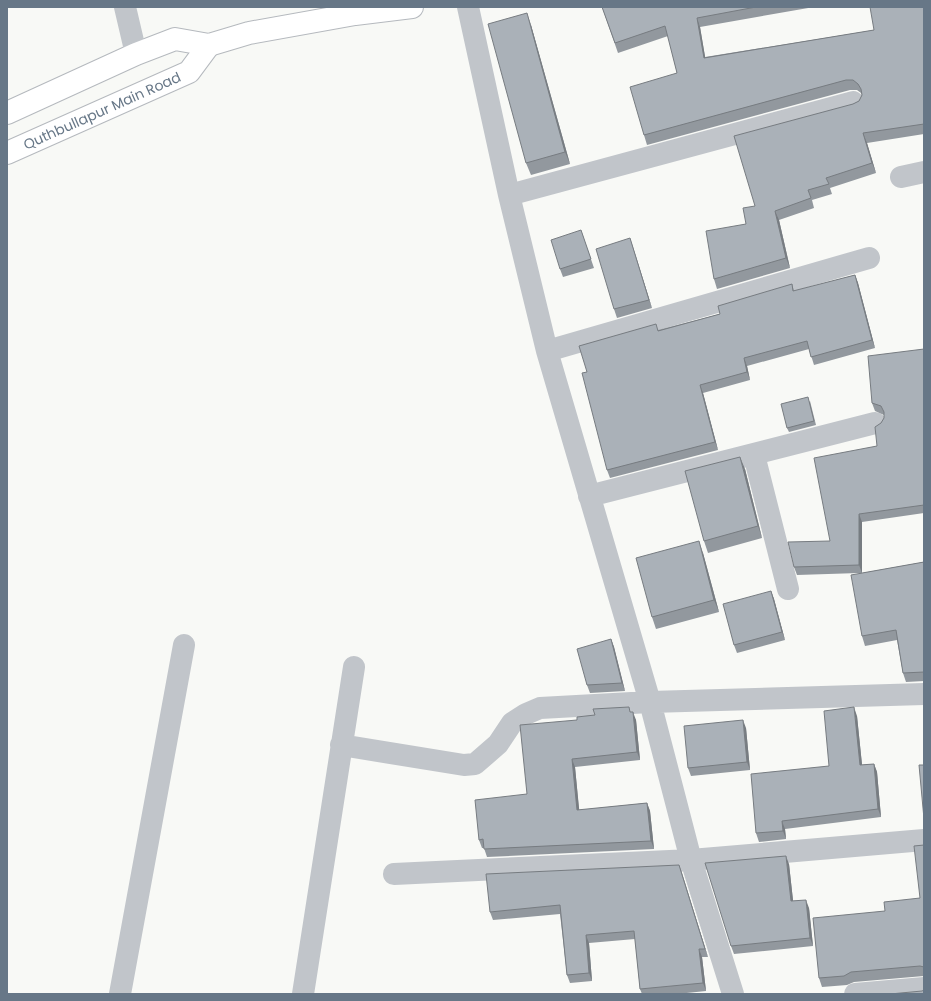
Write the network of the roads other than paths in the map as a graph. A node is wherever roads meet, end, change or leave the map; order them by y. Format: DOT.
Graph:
graph roads {
  1 [pos="125,7"];
  2 [pos="412,7"];
  3 [pos="468,7"];
  4 [pos="209,45"];
  5 [pos="136,54"];
  6 [pos="853,102"];
  7 [pos="7,113"];
  8 [pos="7,153"];
  9 [pos="924,172"];
  10 [pos="901,177"];
  11 [pos="509,195"];
  12 [pos="870,258"];
  13 [pos="547,351"];
  14 [pos="875,423"];
  15 [pos="754,455"];
  16 [pos="590,496"];
  17 [pos="788,589"];
  18 [pos="184,645"];
  19 [pos="354,667"];
  20 [pos="924,694"];
  21 [pos="650,702"];
  22 [pos="341,745"];
  23 [pos="924,840"];
  24 [pos="691,860"];
  25 [pos="394,874"];
  26 [pos="924,988"];
  27 [pos="120,994"];
  28 [pos="303,994"];
  29 [pos="733,994"];
  30 [pos="855,994"];
  1 -- 5 [label="street"];
  2 -- 4 [label="main road"];
  3 -- 11 [label="street"];
  4 -- 5 [label="main road"];
  4 -- 8 [label="main road, Quthbullapur Main Road"];
  5 -- 7 [label="main road"];
  6 -- 11 [label="street"];
  9 -- 10 [label="street"];
  11 -- 13 [label="street"];
  12 -- 13 [label="street"];
  13 -- 16 [label="street"];
  14 -- 15 [label="street"];
  15 -- 16 [label="street"];
  15 -- 17 [label="street"];
  16 -- 21 [label="street"];
  18 -- 27 [label="street"];
  19 -- 22 [label="street"];
  20 -- 21 [label="street"];
  21 -- 22 [label="street"];
  21 -- 24 [label="street"];
  22 -- 28 [label="street"];
  23 -- 24 [label="street"];
  24 -- 25 [label="street"];
  24 -- 29 [label="street"];
  26 -- 30 [label="street"];
}
